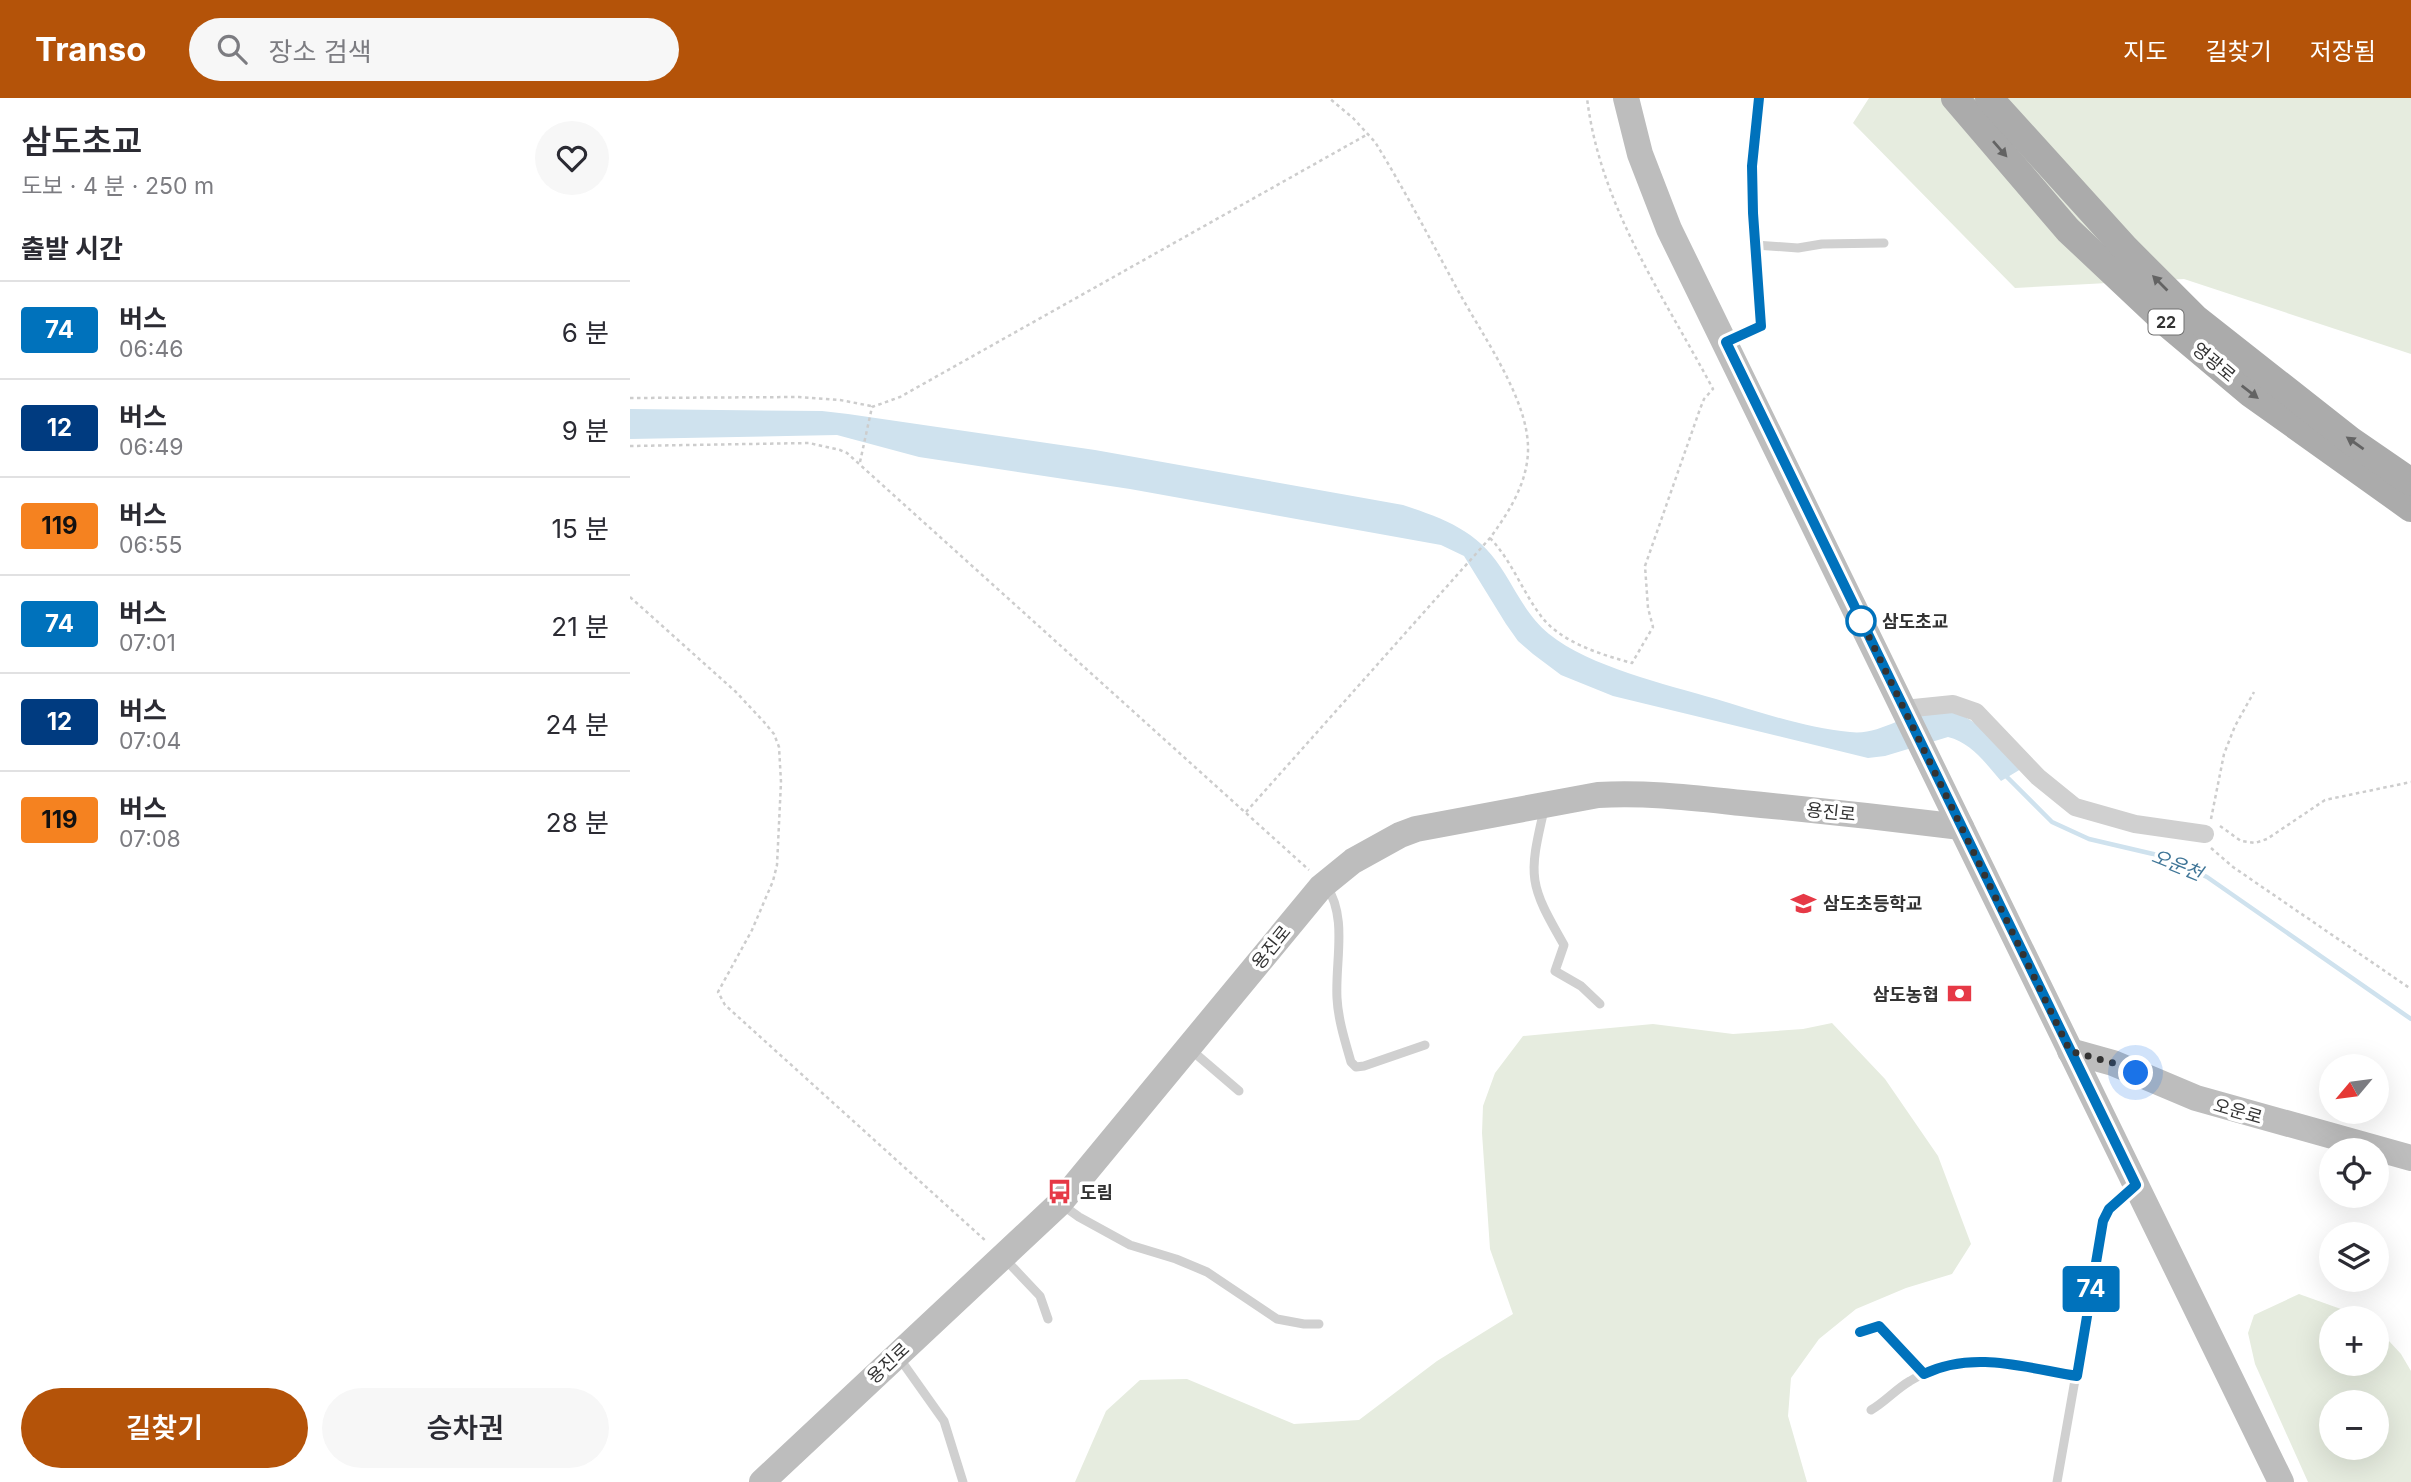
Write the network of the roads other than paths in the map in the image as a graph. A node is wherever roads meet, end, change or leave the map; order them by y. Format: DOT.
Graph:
graph roads {
  1 [pos="1626,98"];
  2 [pos="1759,98"];
  3 [pos="1955,98"];
  4 [pos="1989,98"];
  5 [pos="1884,243"];
  6 [pos="1755,245"];
  7 [pos="1726,342"];
  8 [pos="2411,482"];
  9 [pos="2411,508"];
  10 [pos="1904,709"];
  11 [pos="1546,805"];
  12 [pos="1961,827"];
  13 [pos="2208,827"];
  14 [pos="1325,884"];
  15 [pos="1600,1004"];
  16 [pos="1425,1045"];
  17 [pos="1188,1048"];
  18 [pos="2070,1051"];
  19 [pos="1240,1091"];
  20 [pos="2411,1157"];
  21 [pos="2136,1185"];
  22 [pos="1060,1203"];
  23 [pos="1003,1257"];
  24 [pos="1048,1319"];
  25 [pos="1319,1324"];
  26 [pos="1860,1332"];
  27 [pos="897,1355"];
  28 [pos="1924,1374"];
  29 [pos="2077,1376"];
  30 [pos="1871,1410"];
  31 [pos="764,1480"];
  32 [pos="963,1482"];
  33 [pos="2057,1482"];
  34 [pos="2281,1482"];
  1 -- 7 [label="main road"];
  2 -- 6 [label="lane"];
  3 -- 9 [label="main road, 영광로 / 22, one-way"];
  8 -- 4 [label="main road, 영광로 / 22, one-way"];
  5 -- 6 [label="lane"];
  6 -- 7 [label="lane"];
  7 -- 10 [label="main road"];
  10 -- 12 [label="main road"];
  10 -- 13 [label="street"];
  11 -- 12 [label="main road, 용진로"];
  11 -- 14 [label="main road, 용진로"];
  11 -- 15 [label="lane"];
  12 -- 18 [label="main road"];
  14 -- 16 [label="lane"];
  14 -- 17 [label="main road, 용진로"];
  17 -- 19 [label="lane"];
  17 -- 22 [label="main road, 용진로"];
  18 -- 20 [label="main road, 오운로"];
  18 -- 21 [label="main road"];
  21 -- 29 [label="lane"];
  21 -- 34 [label="main road"];
  22 -- 23 [label="main road, 용진로"];
  22 -- 25 [label="lane"];
  23 -- 24 [label="lane"];
  23 -- 27 [label="main road, 용진로"];
  26 -- 28 [label="lane"];
  27 -- 31 [label="main road, 용진로"];
  27 -- 32 [label="lane"];
  28 -- 29 [label="lane"];
  28 -- 30 [label="lane"];
  29 -- 33 [label="lane"];
}
